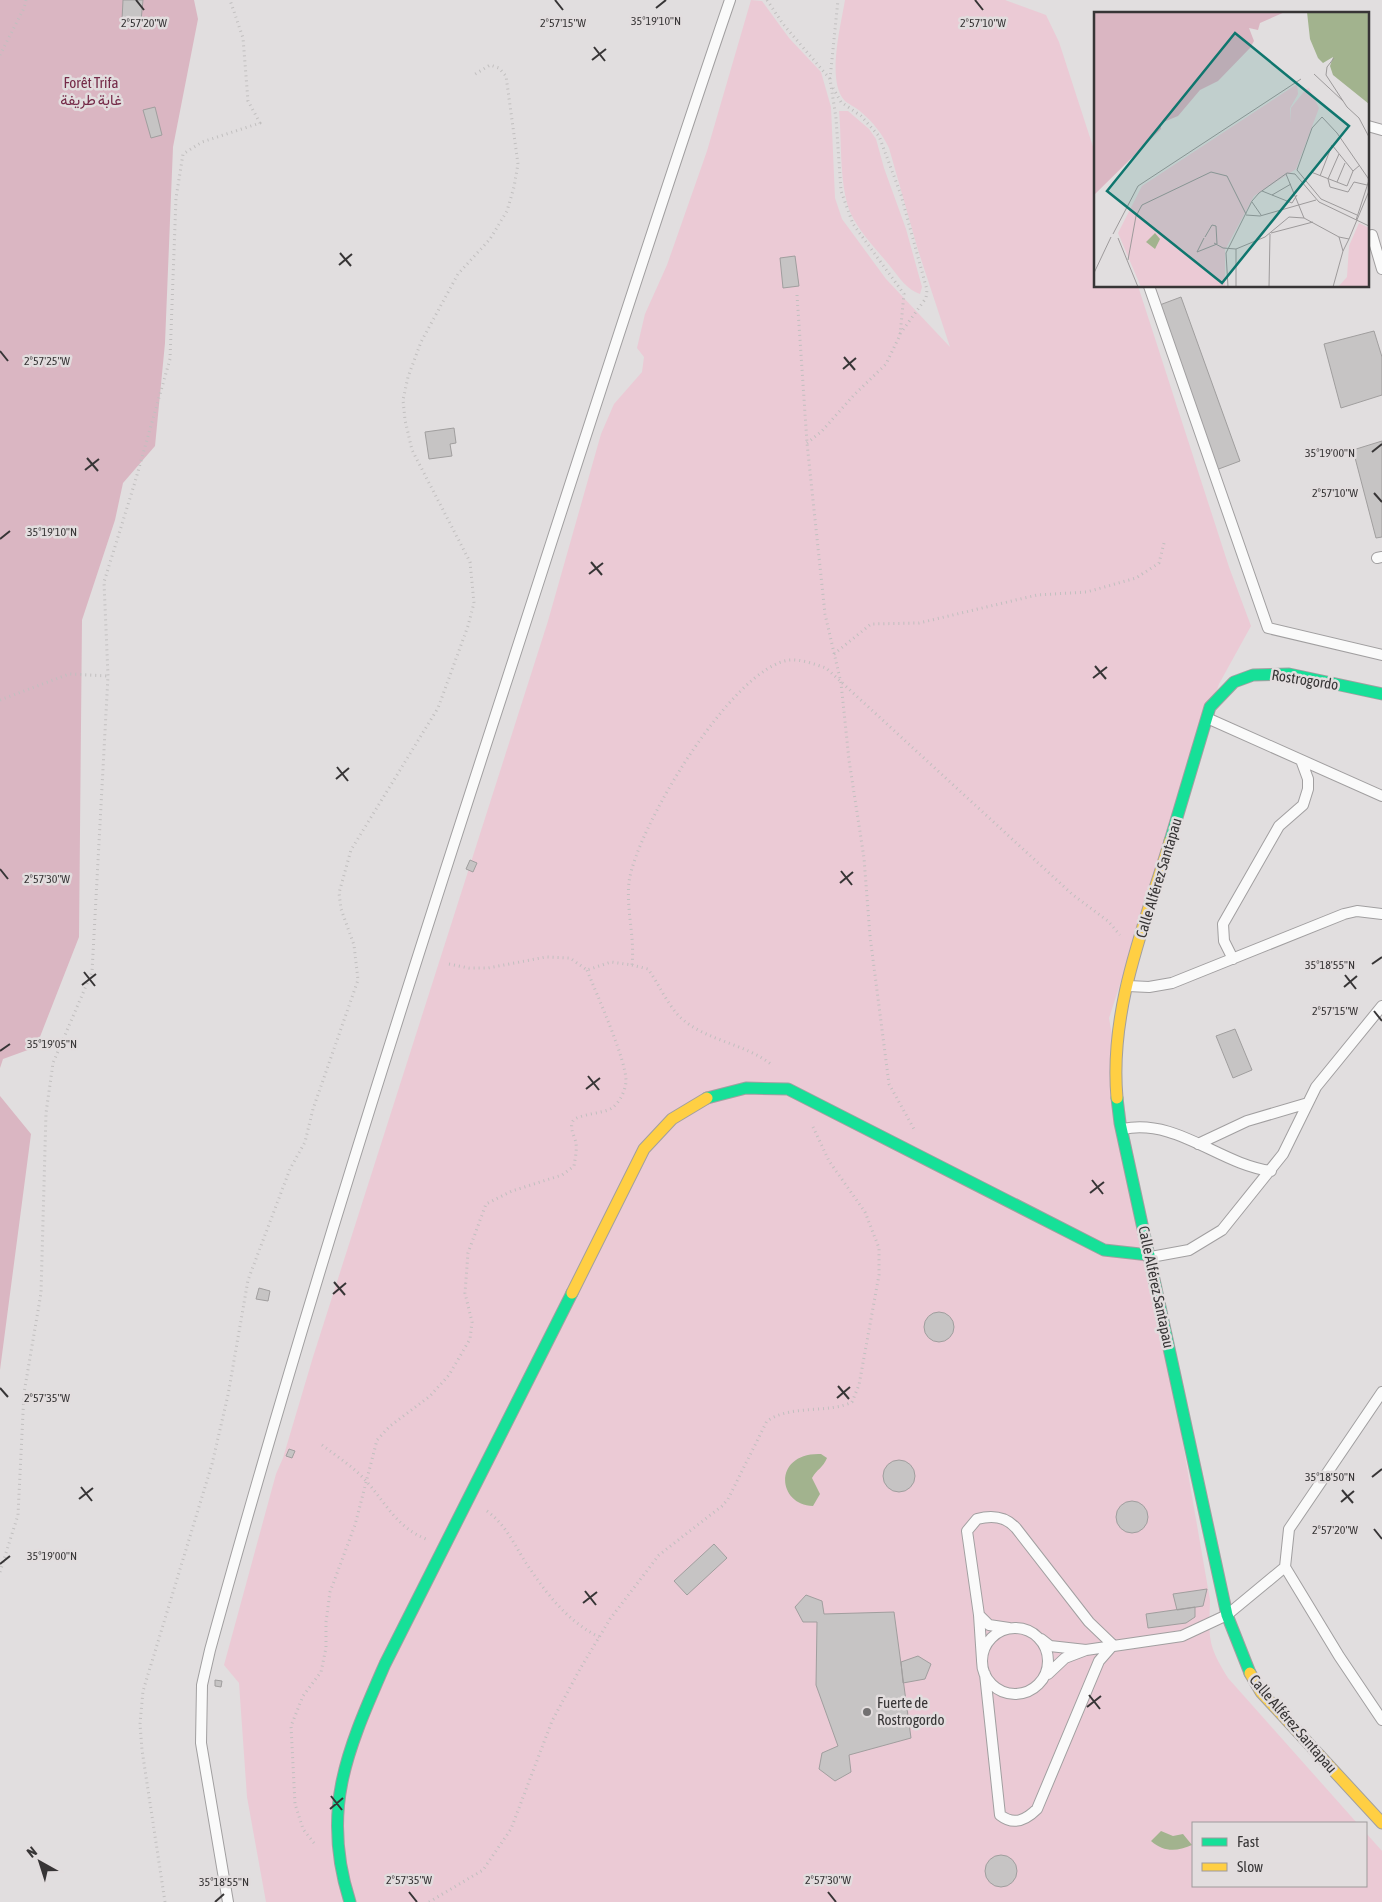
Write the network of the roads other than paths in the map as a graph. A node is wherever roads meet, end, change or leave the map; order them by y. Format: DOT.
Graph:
graph roads {
  1 [pos="730,0"];
  2 [pos="1382,238"];
  3 [pos="1382,268"];
  4 [pos="1150,288"];
  5 [pos="1382,654"];
  6 [pos="1382,694"];
  7 [pos="1208,712"];
  8 [pos="1301,760"];
  9 [pos="1382,796"];
  10 [pos="1382,914"];
  11 [pos="1233,959"];
  12 [pos="1126,986"];
  13 [pos="1382,1006"];
  14 [pos="1308,1103"];
  15 [pos="1122,1129"];
  16 [pos="1198,1144"];
  17 [pos="1271,1171"];
  18 [pos="1150,1256"];
  19 [pos="1382,1392"];
  20 [pos="1285,1567"];
  21 [pos="979,1615"];
  22 [pos="1227,1615"];
  23 [pos="1010,1628"];
  24 [pos="1038,1636"];
  25 [pos="1113,1645"];
  26 [pos="1086,1650"];
  27 [pos="982,1660"];
  28 [pos="984,1674"];
  29 [pos="1045,1676"];
  30 [pos="1382,1720"];
  31 [pos="1382,1823"];
  32 [pos="228,1902"];
  33 [pos="350,1902"];
  1 -- 32 [label="lane"];
  2 -- 3 [label="lane"];
  4 -- 5 [label="lane"];
  6 -- 7 [label="street, Rostrogordo"];
  7 -- 8 [label="lane"];
  7 -- 12 [label="street, Calle Alférez Santapau"];
  8 -- 9 [label="lane"];
  8 -- 11 [label="lane"];
  10 -- 11 [label="lane"];
  11 -- 12 [label="lane"];
  12 -- 15 [label="street, Calle Alférez Santapau"];
  13 -- 14 [label="lane"];
  14 -- 16 [label="lane"];
  14 -- 17 [label="lane"];
  15 -- 16 [label="lane"];
  15 -- 18 [label="street, Calle Alférez Santapau"];
  16 -- 17 [label="lane"];
  17 -- 18 [label="lane"];
  18 -- 22 [label="street, Calle Alférez Santapau"];
  18 -- 33 [label="street"];
  19 -- 20 [label="lane"];
  20 -- 22 [label="lane"];
  20 -- 30 [label="lane"];
  21 -- 23 [label="lane"];
  21 -- 25 [label="lane"];
  21 -- 27 [label="lane"];
  22 -- 25 [label="lane"];
  22 -- 31 [label="street, Calle Alférez Santapau"];
  23 -- 24 [label="lane"];
  23 -- 27 [label="lane"];
  24 -- 26 [label="lane"];
  24 -- 29 [label="lane"];
  25 -- 26 [label="lane"];
  25 -- 28 [label="lane"];
  26 -- 29 [label="lane"];
  27 -- 28 [label="lane"];
  28 -- 29 [label="lane"];
}
